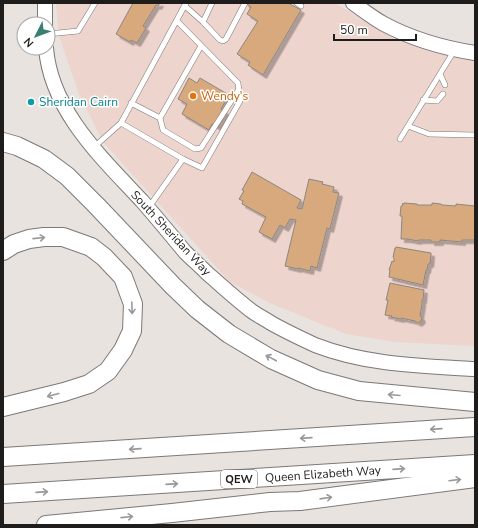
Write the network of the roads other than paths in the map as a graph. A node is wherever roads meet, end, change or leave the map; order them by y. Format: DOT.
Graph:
graph roads {
  1 [pos="45,3"];
  2 [pos="95,3"];
  3 [pos="212,3"];
  4 [pos="245,3"];
  5 [pos="353,3"];
  6 [pos="186,4"];
  7 [pos="45,16"];
  8 [pos="177,21"];
  9 [pos="203,22"];
  10 [pos="56,33"];
  11 [pos="201,46"];
  12 [pos="455,50"];
  13 [pos="475,52"];
  14 [pos="48,56"];
  15 [pos="440,74"];
  16 [pos="445,84"];
  17 [pos="239,89"];
  18 [pos="443,94"];
  19 [pos="424,100"];
  20 [pos="131,103"];
  21 [pos="160,118"];
  22 [pos="121,123"];
  23 [pos="408,126"];
  24 [pos="475,135"];
  25 [pos="400,139"];
  26 [pos="3,142"];
  27 [pos="93,148"];
  28 [pos="183,159"];
  29 [pos="148,208"];
  30 [pos="3,251"];
  31 [pos="475,369"];
  32 [pos="475,402"];
  33 [pos="3,407"];
  34 [pos="475,427"];
  35 [pos="3,457"];
  36 [pos="475,464"];
  37 [pos="475,478"];
  38 [pos="3,494"];
  39 [pos="300,501"];
  40 [pos="46,525"];
  41 [pos="174,525"];
  1 -- 7 [label="street"];
  2 -- 10 [label="lane"];
  3 -- 9 [label="lane"];
  4 -- 9 [label="lane"];
  5 -- 12 [label="street"];
  6 -- 8 [label="lane"];
  6 -- 9 [label="lane"];
  8 -- 11 [label="lane"];
  8 -- 20 [label="lane"];
  11 -- 17 [label="lane"];
  11 -- 21 [label="lane"];
  12 -- 13 [label="street"];
  12 -- 15 [label="lane"];
  14 -- 27 [label="street, South Sheridan Way"];
  15 -- 16 [label="lane"];
  15 -- 19 [label="lane"];
  17 -- 21 [label="lane"];
  17 -- 28 [label="lane"];
  18 -- 19 [label="lane"];
  19 -- 23 [label="lane"];
  20 -- 21 [label="lane"];
  20 -- 22 [label="lane"];
  22 -- 27 [label="lane"];
  22 -- 28 [label="lane"];
  23 -- 24 [label="lane"];
  23 -- 25 [label="lane"];
  32 -- 26 [label="highway, one-way"];
  27 -- 29 [label="street, South Sheridan Way"];
  28 -- 29 [label="lane"];
  29 -- 31 [label="street, South Sheridan Way"];
  30 -- 33 [label="highway, one-way"];
  34 -- 35 [label="highway, one-way"];
  38 -- 36 [label="highway, Queen Elizabeth Way / QEW, one-way"];
  39 -- 37 [label="highway, one-way"];
  40 -- 39 [label="highway, one-way"];
  39 -- 41 [label="highway"];
}
